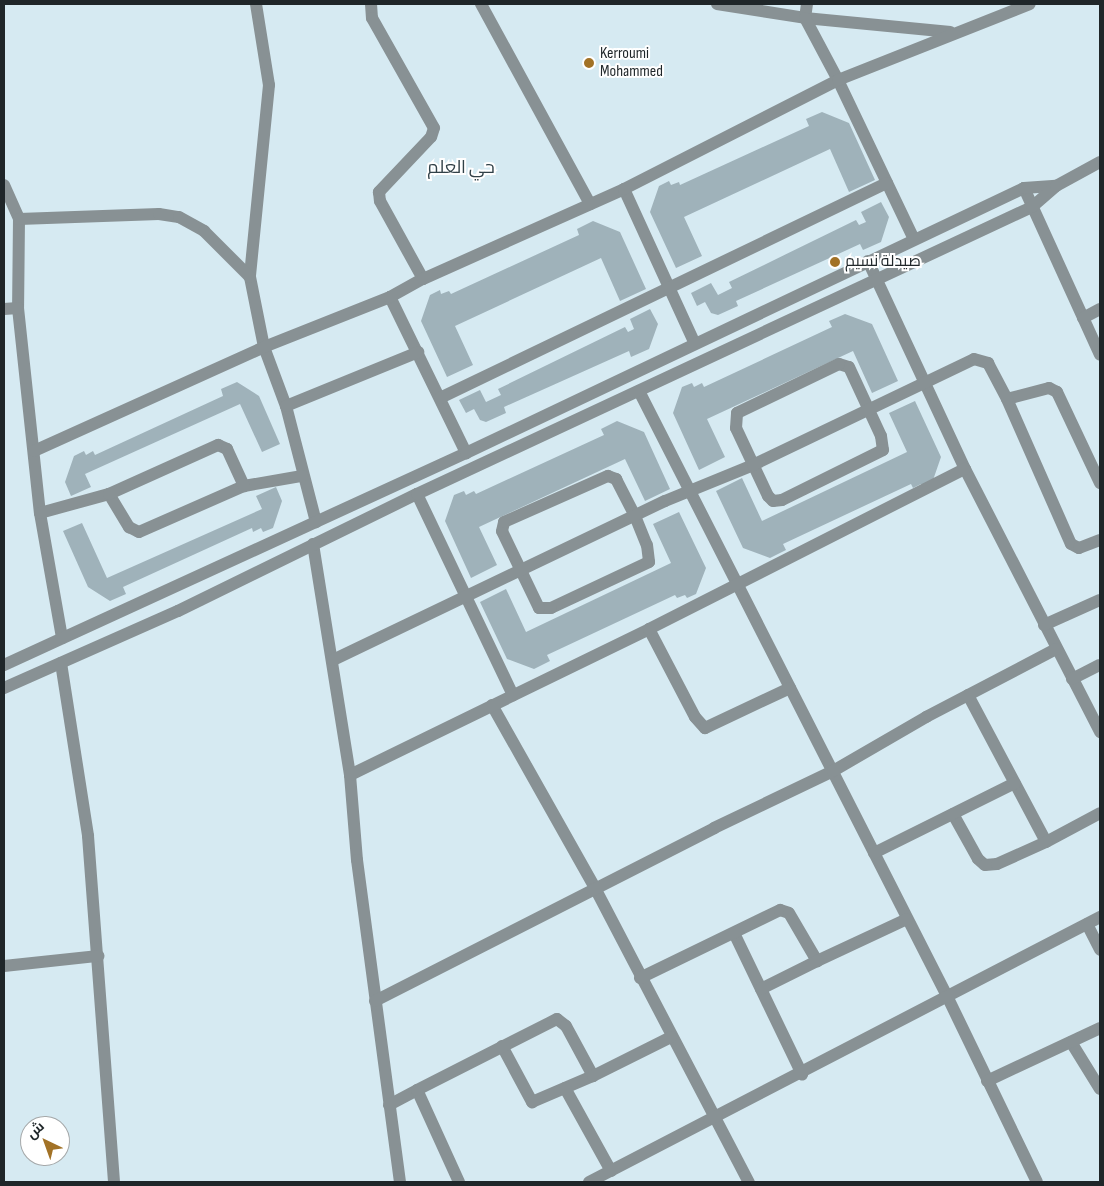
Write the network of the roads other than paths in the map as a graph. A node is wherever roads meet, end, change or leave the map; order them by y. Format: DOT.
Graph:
graph roads {
  1 [pos="256,4"];
  2 [pos="371,4"];
  3 [pos="481,4"];
  4 [pos="717,4"];
  5 [pos="807,4"];
  6 [pos="1030,4"];
  7 [pos="1012,7"];
  8 [pos="761,8"];
  9 [pos="805,18"];
  10 [pos="954,32"];
  11 [pos="838,80"];
  12 [pos="1100,162"];
  13 [pos="887,184"];
  14 [pos="4,186"];
  15 [pos="1056,186"];
  16 [pos="1024,188"];
  17 [pos="624,189"];
  18 [pos="590,204"];
  19 [pos="1032,207"];
  20 [pos="19,219"];
  21 [pos="914,239"];
  22 [pos="868,262"];
  23 [pos="250,277"];
  24 [pos="423,279"];
  25 [pos="875,281"];
  26 [pos="668,288"];
  27 [pos="390,297"];
  28 [pos="18,308"];
  29 [pos="4,309"];
  30 [pos="1100,309"];
  31 [pos="1083,318"];
  32 [pos="695,344"];
  33 [pos="264,347"];
  34 [pos="418,352"];
  35 [pos="1100,355"];
  36 [pos="658,362"];
  37 [pos="666,378"];
  38 [pos="924,383"];
  39 [pos="639,391"];
  40 [pos="440,398"];
  41 [pos="1007,399"];
  42 [pos="286,406"];
  43 [pos="868,410"];
  44 [pos="34,451"];
  45 [pos="466,453"];
  46 [pos="754,465"];
  47 [pos="965,469"];
  48 [pos="302,476"];
  49 [pos="1100,484"];
  50 [pos="244,486"];
  51 [pos="689,491"];
  52 [pos="109,494"];
  53 [pos="417,494"];
  54 [pos="40,513"];
  55 [pos="635,516"];
  56 [pos="316,522"];
  57 [pos="1100,540"];
  58 [pos="313,544"];
  59 [pos="521,571"];
  60 [pos="737,584"];
  61 [pos="465,598"];
  62 [pos="1100,600"];
  63 [pos="1044,625"];
  64 [pos="649,629"];
  65 [pos="62,638"];
  66 [pos="1056,649"];
  67 [pos="333,660"];
  68 [pos="61,663"];
  69 [pos="4,665"];
  70 [pos="1100,665"];
  71 [pos="1072,679"];
  72 [pos="4,688"];
  73 [pos="790,688"];
  74 [pos="513,695"];
  75 [pos="968,695"];
  76 [pos="492,706"];
  77 [pos="1100,732"];
  78 [pos="833,771"];
  79 [pos="350,775"];
  80 [pos="1015,783"];
  81 [pos="953,814"];
  82 [pos="1100,814"];
  83 [pos="1046,842"];
  84 [pos="874,853"];
  85 [pos="595,888"];
  86 [pos="1100,917"];
  87 [pos="907,919"];
  88 [pos="1087,924"];
  89 [pos="734,933"];
  90 [pos="1100,950"];
  91 [pos="98,956"];
  92 [pos="817,961"];
  93 [pos="4,966"];
  94 [pos="640,978"];
  95 [pos="761,989"];
  96 [pos="948,998"];
  97 [pos="375,1001"];
  98 [pos="1100,1028"];
  99 [pos="670,1037"];
  100 [pos="1071,1042"];
  101 [pos="502,1046"];
  102 [pos="802,1074"];
  103 [pos="593,1076"];
  104 [pos="987,1081"];
  105 [pos="565,1088"];
  106 [pos="1100,1089"];
  107 [pos="417,1090"];
  108 [pos="389,1104"];
  109 [pos="715,1118"];
  110 [pos="612,1171"];
  111 [pos="114,1182"];
  112 [pos="400,1182"];
  113 [pos="459,1182"];
  114 [pos="589,1182"];
  115 [pos="749,1182"];
  116 [pos="1037,1182"];
  1 -- 23 [label="street"];
  2 -- 24 [label="street"];
  3 -- 18 [label="street"];
  4 -- 8 [label="street"];
  5 -- 9 [label="street"];
  6 -- 7 [label="street"];
  7 -- 10 [label="street"];
  8 -- 9 [label="street"];
  9 -- 10 [label="street"];
  9 -- 11 [label="street"];
  10 -- 11 [label="street"];
  11 -- 13 [label="street"];
  11 -- 17 [label="street"];
  12 -- 15 [label="street"];
  13 -- 21 [label="street"];
  13 -- 26 [label="street"];
  14 -- 20 [label="street"];
  15 -- 16 [label="street"];
  15 -- 19 [label="street"];
  16 -- 19 [label="street"];
  16 -- 21 [label="street"];
  17 -- 18 [label="street"];
  17 -- 26 [label="street"];
  18 -- 24 [label="street"];
  19 -- 25 [label="street"];
  19 -- 31 [label="street"];
  20 -- 23 [label="street"];
  20 -- 28 [label="street"];
  21 -- 22 [label="street"];
  22 -- 25 [label="street"];
  22 -- 32 [label="street"];
  23 -- 33 [label="street"];
  24 -- 27 [label="street"];
  25 -- 37 [label="street"];
  25 -- 38 [label="street"];
  26 -- 32 [label="street"];
  26 -- 40 [label="street"];
  27 -- 33 [label="street"];
  27 -- 34 [label="street"];
  28 -- 29 [label="street"];
  28 -- 44 [label="street"];
  30 -- 31 [label="street"];
  31 -- 35 [label="street"];
  32 -- 36 [label="street"];
  33 -- 42 [label="street"];
  33 -- 44 [label="street"];
  34 -- 40 [label="street"];
  34 -- 42 [label="street"];
  36 -- 37 [label="street"];
  36 -- 45 [label="street"];
  37 -- 39 [label="street"];
  38 -- 41 [label="street"];
  38 -- 43 [label="street"];
  38 -- 47 [label="street"];
  39 -- 51 [label="street"];
  39 -- 53 [label="street"];
  40 -- 45 [label="street"];
  41 -- 49 [label="street"];
  41 -- 57 [label="street"];
  42 -- 48 [label="street"];
  43 -- 46 [label="street"];
  43 -- 46 [label="street"];
  43 -- 46 [label="street"];
  44 -- 54 [label="street"];
  45 -- 56 [label="street"];
  46 -- 51 [label="street"];
  47 -- 60 [label="street"];
  47 -- 63 [label="street"];
  48 -- 50 [label="street"];
  48 -- 56 [label="street"];
  50 -- 52 [label="street"];
  50 -- 52 [label="street"];
  51 -- 55 [label="street"];
  51 -- 60 [label="street"];
  52 -- 54 [label="street"];
  53 -- 58 [label="street"];
  53 -- 61 [label="street"];
  54 -- 65 [label="street"];
  55 -- 59 [label="street"];
  55 -- 59 [label="street"];
  55 -- 59 [label="street"];
  56 -- 65 [label="street"];
  58 -- 67 [label="street"];
  58 -- 68 [label="street"];
  59 -- 61 [label="street"];
  60 -- 64 [label="street"];
  60 -- 73 [label="street"];
  61 -- 67 [label="street"];
  61 -- 74 [label="street"];
  62 -- 63 [label="street"];
  63 -- 66 [label="street"];
  64 -- 73 [label="street"];
  64 -- 74 [label="street"];
  65 -- 69 [label="street"];
  66 -- 71 [label="street"];
  66 -- 75 [label="street"];
  67 -- 79 [label="street"];
  68 -- 72 [label="street"];
  68 -- 91 [label="street"];
  70 -- 71 [label="street"];
  71 -- 77 [label="street"];
  73 -- 78 [label="street"];
  74 -- 76 [label="street"];
  75 -- 78 [label="street"];
  75 -- 80 [label="street"];
  76 -- 79 [label="street"];
  76 -- 85 [label="street"];
  78 -- 84 [label="street"];
  78 -- 85 [label="street"];
  79 -- 97 [label="street"];
  80 -- 81 [label="street"];
  80 -- 83 [label="street"];
  81 -- 83 [label="street"];
  81 -- 84 [label="street"];
  82 -- 83 [label="street"];
  84 -- 87 [label="street"];
  85 -- 94 [label="street"];
  85 -- 97 [label="street"];
  86 -- 88 [label="street"];
  87 -- 92 [label="street"];
  87 -- 96 [label="street"];
  88 -- 90 [label="street"];
  88 -- 96 [label="street"];
  89 -- 92 [label="street"];
  89 -- 94 [label="street"];
  89 -- 95 [label="street"];
  91 -- 93 [label="street"];
  91 -- 111 [label="street"];
  92 -- 95 [label="street"];
  94 -- 99 [label="street"];
  95 -- 102 [label="street"];
  96 -- 102 [label="street"];
  96 -- 104 [label="street"];
  97 -- 108 [label="street"];
  98 -- 100 [label="street"];
  99 -- 103 [label="street"];
  99 -- 109 [label="street"];
  100 -- 104 [label="street"];
  100 -- 106 [label="street"];
  101 -- 103 [label="street"];
  101 -- 105 [label="street"];
  101 -- 107 [label="street"];
  102 -- 109 [label="street"];
  103 -- 105 [label="street"];
  104 -- 116 [label="street"];
  105 -- 110 [label="street"];
  107 -- 108 [label="street"];
  107 -- 113 [label="street"];
  108 -- 112 [label="street"];
  109 -- 110 [label="street"];
  109 -- 115 [label="street"];
  110 -- 114 [label="street"];
}
